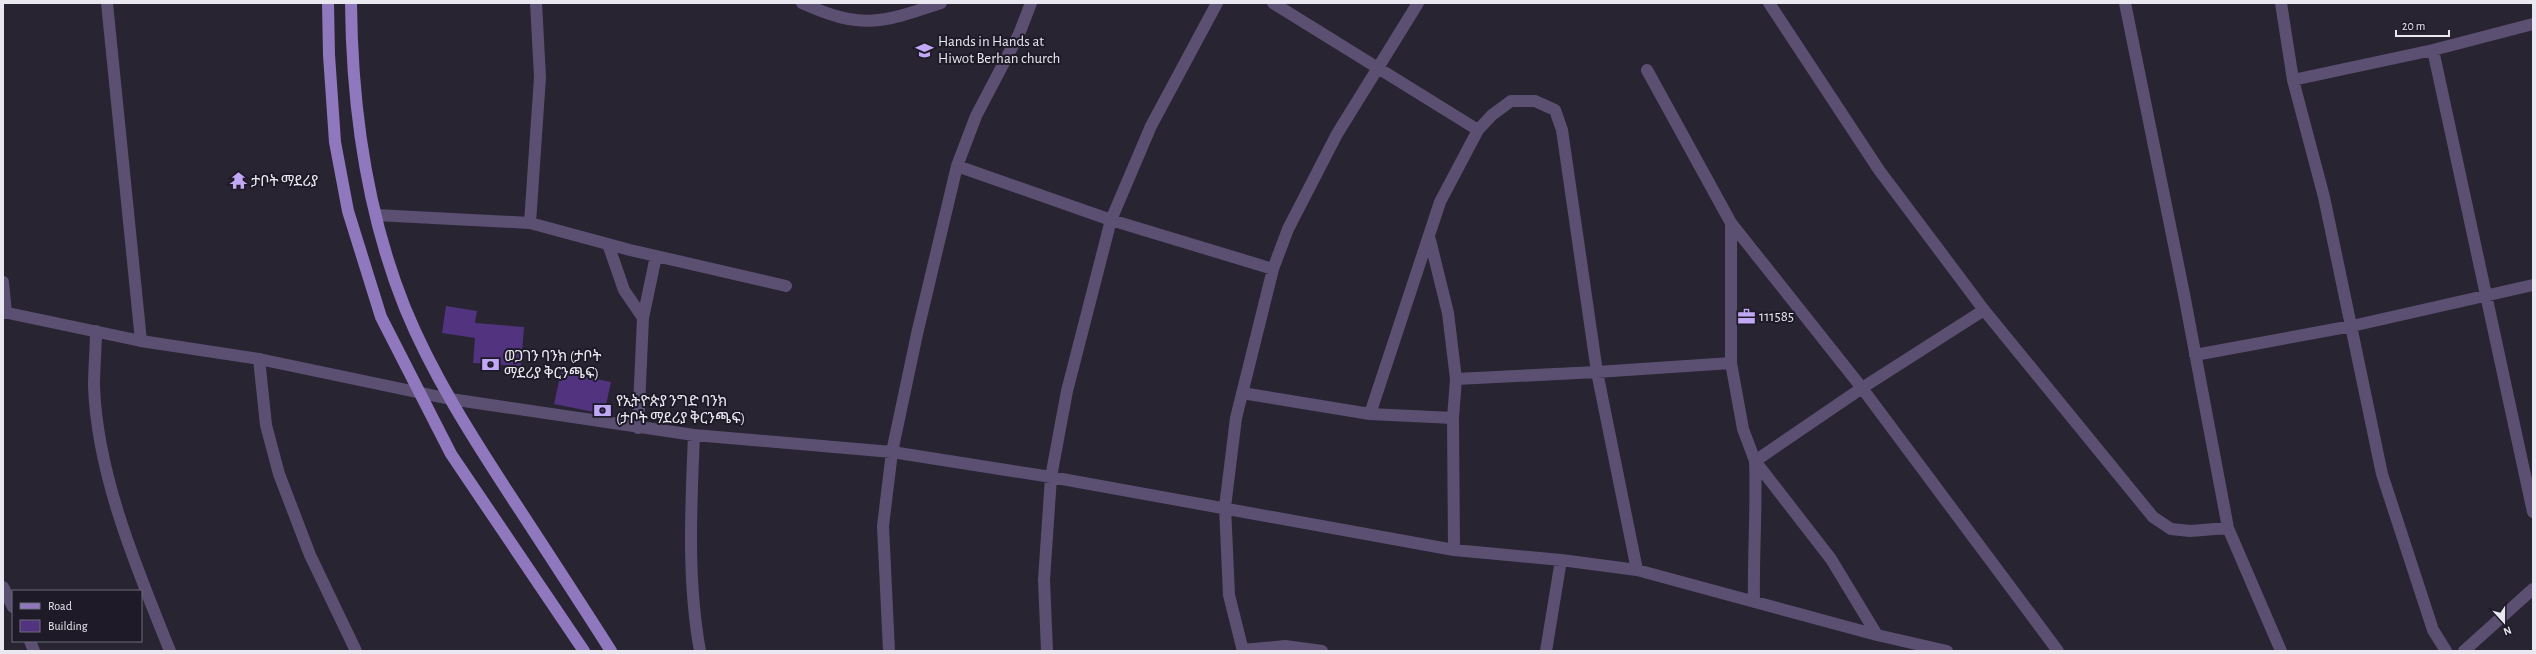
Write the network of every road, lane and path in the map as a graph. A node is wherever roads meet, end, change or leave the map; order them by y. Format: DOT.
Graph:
graph roads {
  1 [pos="107,3"];
  2 [pos="328,3"];
  3 [pos="351,3"];
  4 [pos="536,3"];
  5 [pos="802,3"];
  6 [pos="941,3"];
  7 [pos="1031,3"];
  8 [pos="1217,3"];
  9 [pos="1273,3"];
  10 [pos="1418,3"];
  11 [pos="1770,3"];
  12 [pos="2125,3"];
  13 [pos="2281,3"];
  14 [pos="2533,24"];
  15 [pos="2433,50"];
  16 [pos="1376,68"];
  17 [pos="1647,70"];
  18 [pos="2293,80"];
  19 [pos="1478,130"];
  20 [pos="957,166"];
  21 [pos="376,215"];
  22 [pos="1110,220"];
  23 [pos="530,223"];
  24 [pos="1731,223"];
  25 [pos="1429,239"];
  26 [pos="608,244"];
  27 [pos="656,256"];
  28 [pos="1273,269"];
  29 [pos="3,282"];
  30 [pos="2533,285"];
  31 [pos="786,286"];
  32 [pos="2486,295"];
  33 [pos="1984,310"];
  34 [pos="5,313"];
  35 [pos="642,318"];
  36 [pos="2352,326"];
  37 [pos="96,331"];
  38 [pos="141,341"];
  39 [pos="2195,355"];
  40 [pos="259,359"];
  41 [pos="1731,363"];
  42 [pos="1597,372"];
  43 [pos="1456,379"];
  44 [pos="1862,388"];
  45 [pos="417,390"];
  46 [pos="1242,392"];
  47 [pos="450,399"];
  48 [pos="1370,414"];
  49 [pos="1453,418"];
  50 [pos="638,428"];
  51 [pos="694,435"];
  52 [pos="892,452"];
  53 [pos="1755,461"];
  54 [pos="1051,477"];
  55 [pos="1224,507"];
  56 [pos="2533,512"];
  57 [pos="2228,528"];
  58 [pos="1454,550"];
  59 [pos="1561,560"];
  60 [pos="1637,570"];
  61 [pos="3,587"];
  62 [pos="2533,589"];
  63 [pos="1754,602"];
  64 [pos="12,605"];
  65 [pos="1877,635"];
  66 [pos="1243,650"];
  67 [pos="170,651"];
  68 [pos="356,651"];
  69 [pos="584,651"];
  70 [pos="612,651"];
  71 [pos="700,651"];
  72 [pos="889,651"];
  73 [pos="1047,651"];
  74 [pos="1322,651"];
  75 [pos="1546,651"];
  76 [pos="1947,651"];
  77 [pos="2058,651"];
  78 [pos="2281,651"];
  79 [pos="2446,651"];
  80 [pos="2464,651"];
  1 -- 38 [label="street"];
  2 -- 45 [label="main road"];
  3 -- 21 [label="main road"];
  4 -- 23 [label="street"];
  5 -- 6 [label="street"];
  7 -- 20 [label="street"];
  8 -- 22 [label="street"];
  9 -- 16 [label="street"];
  10 -- 16 [label="street"];
  11 -- 33 [label="street"];
  12 -- 39 [label="street"];
  13 -- 18 [label="street"];
  14 -- 15 [label="street"];
  15 -- 18 [label="street"];
  15 -- 32 [label="street"];
  16 -- 19 [label="street"];
  16 -- 28 [label="street"];
  17 -- 24 [label="street"];
  18 -- 36 [label="street"];
  19 -- 25 [label="street"];
  19 -- 42 [label="street"];
  20 -- 22 [label="street"];
  20 -- 52 [label="street"];
  21 -- 23 [label="street"];
  21 -- 47 [label="main road"];
  22 -- 28 [label="street"];
  22 -- 54 [label="street"];
  23 -- 26 [label="street"];
  24 -- 41 [label="street"];
  24 -- 44 [label="street"];
  25 -- 43 [label="street"];
  25 -- 48 [label="street"];
  26 -- 27 [label="street"];
  26 -- 35 [label="street"];
  27 -- 31 [label="street"];
  27 -- 35 [label="street"];
  28 -- 46 [label="street"];
  29 -- 34 [label="street"];
  30 -- 32 [label="street"];
  32 -- 36 [label="street"];
  32 -- 56 [label="street"];
  33 -- 44 [label="street"];
  33 -- 57 [label="street"];
  34 -- 37 [label="street"];
  35 -- 50 [label="street"];
  36 -- 39 [label="street"];
  36 -- 79 [label="street"];
  37 -- 38 [label="street"];
  37 -- 67 [label="street"];
  38 -- 40 [label="street"];
  39 -- 57 [label="street"];
  40 -- 45 [label="street"];
  40 -- 68 [label="street"];
  41 -- 42 [label="street"];
  41 -- 53 [label="street"];
  42 -- 43 [label="street"];
  42 -- 60 [label="street"];
  43 -- 49 [label="street"];
  44 -- 53 [label="street"];
  44 -- 77 [label="street"];
  45 -- 47 [label="street"];
  45 -- 69 [label="main road"];
  46 -- 48 [label="street"];
  46 -- 55 [label="street"];
  47 -- 50 [label="street"];
  47 -- 70 [label="main road"];
  48 -- 49 [label="street"];
  49 -- 58 [label="street"];
  50 -- 51 [label="street"];
  51 -- 52 [label="street"];
  51 -- 71 [label="street"];
  52 -- 54 [label="street"];
  52 -- 72 [label="street"];
  53 -- 63 [label="street"];
  53 -- 65 [label="street"];
  54 -- 55 [label="street"];
  54 -- 73 [label="street"];
  55 -- 58 [label="street"];
  55 -- 66 [label="street"];
  57 -- 78 [label="street"];
  58 -- 59 [label="street"];
  59 -- 60 [label="street"];
  59 -- 75 [label="street"];
  60 -- 63 [label="street"];
  61 -- 64 [label="street"];
  62 -- 80 [label="street"];
  63 -- 65 [label="street"];
  65 -- 76 [label="street"];
  66 -- 74 [label="street"];
}
